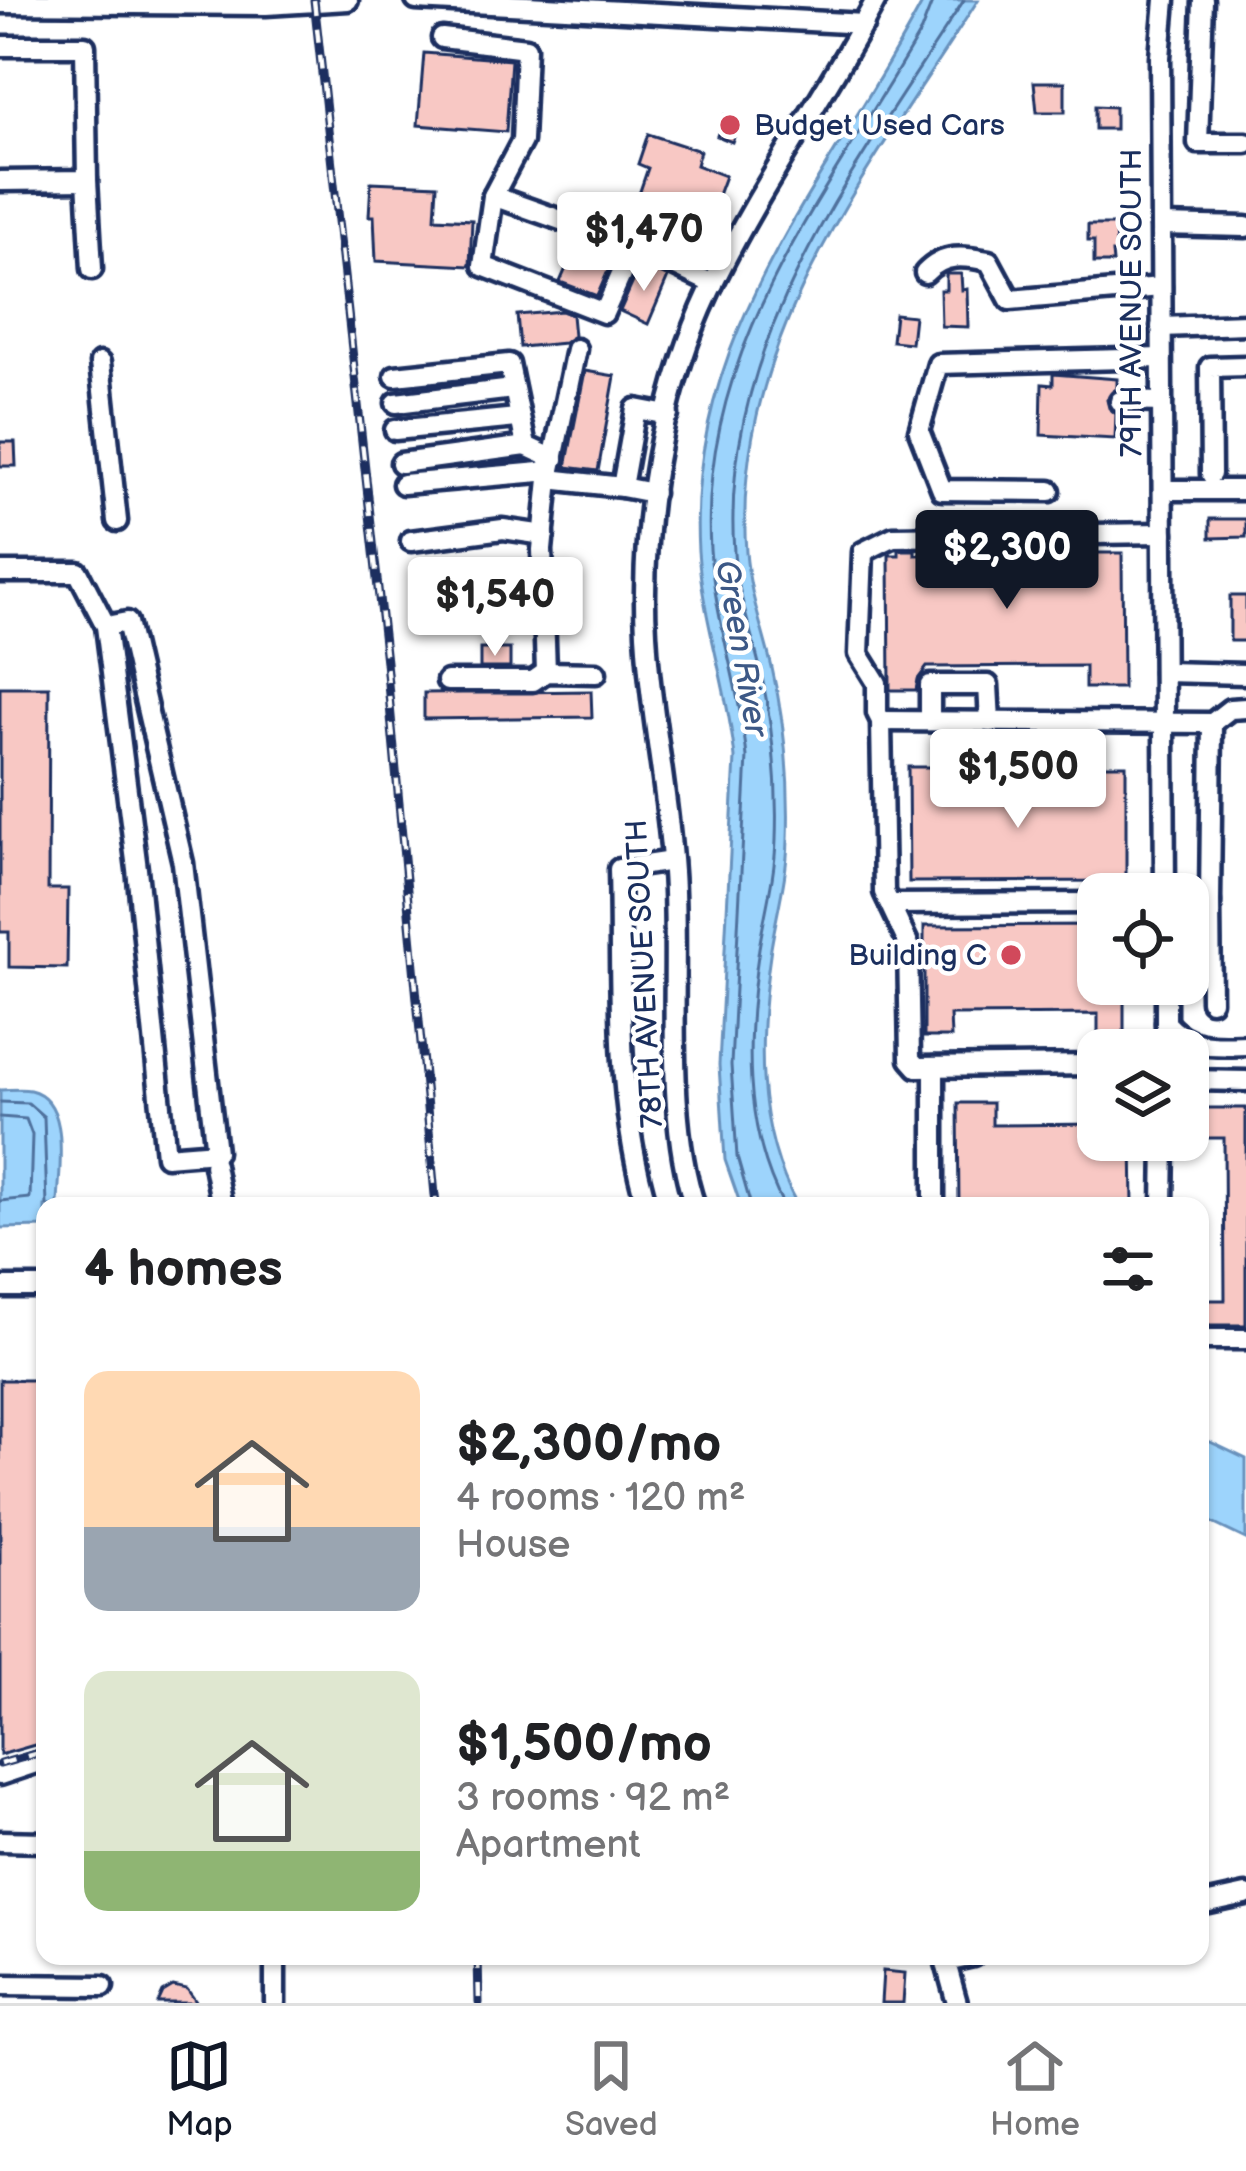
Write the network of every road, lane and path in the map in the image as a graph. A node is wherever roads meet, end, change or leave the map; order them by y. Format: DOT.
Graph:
graph roads {
  1 [pos="348,0"];
  2 [pos="416,0"];
  3 [pos="876,0"];
  4 [pos="1165,0"];
  5 [pos="1203,0"];
  6 [pos="22,1"];
  7 [pos="0,3"];
  8 [pos="864,23"];
  9 [pos="442,38"];
  10 [pos="0,46"];
  11 [pos="1246,143"];
  12 [pos="87,180"];
  13 [pos="0,181"];
  14 [pos="493,196"];
  15 [pos="1160,225"];
  16 [pos="1246,227"];
  17 [pos="634,245"];
  18 [pos="92,269"];
  19 [pos="925,273"];
  20 [pos="713,284"];
  21 [pos="1161,287"];
  22 [pos="1246,324"];
  23 [pos="1161,327"];
  24 [pos="576,349"];
  25 [pos="1161,358"];
  26 [pos="100,363"];
  27 [pos="1246,366"];
  28 [pos="395,376"];
  29 [pos="513,389"];
  30 [pos="1120,401"];
  31 [pos="1162,402"];
  32 [pos="396,403"];
  33 [pos="668,415"];
  34 [pos="517,418"];
  35 [pos="395,430"];
  36 [pos="526,446"];
  37 [pos="401,463"];
  38 [pos="551,470"];
  39 [pos="1211,474"];
  40 [pos="404,484"];
  41 [pos="622,487"];
  42 [pos="1163,490"];
  43 [pos="1246,490"];
  44 [pos="1050,491"];
  45 [pos="652,494"];
  46 [pos="117,521"];
  47 [pos="1163,533"];
  48 [pos="544,535"];
  49 [pos="411,541"];
  50 [pos="0,572"];
  51 [pos="542,599"];
  52 [pos="426,607"];
  53 [pos="106,626"];
  54 [pos="546,672"];
  55 [pos="1164,672"];
  56 [pos="596,673"];
  57 [pos="1246,674"];
  58 [pos="447,681"];
  59 [pos="1246,708"];
  60 [pos="881,721"];
  61 [pos="930,721"];
  62 [pos="990,722"];
  63 [pos="1164,722"];
  64 [pos="1212,723"];
  65 [pos="672,861"];
  66 [pos="1165,873"];
  67 [pos="1210,902"];
  68 [pos="1077,903"];
  69 [pos="890,904"];
  70 [pos="1211,1001"];
  71 [pos="1166,1005"];
  72 [pos="1166,1023"];
  73 [pos="1166,1029"];
  74 [pos="1246,1045"];
  75 [pos="1077,1066"];
  76 [pos="934,1067"];
  77 [pos="1209,1080"];
  78 [pos="1246,1081"];
  79 [pos="1164,1161"];
  80 [pos="214,1165"];
  81 [pos="220,1197"];
  82 [pos="644,1197"];
  83 [pos="693,1197"];
  84 [pos="934,1197"];
  85 [pos="1163,1197"];
  86 [pos="0,1287"];
  87 [pos="36,1287"];
  88 [pos="1209,1339"];
  89 [pos="1246,1339"];
  90 [pos="36,1763"];
  91 [pos="0,1774"];
  92 [pos="0,1841"];
  93 [pos="36,1842"];
  94 [pos="1246,1895"];
  95 [pos="1209,1903"];
  96 [pos="275,1965"];
  97 [pos="947,1965"];
  98 [pos="0,1985"];
  99 [pos="103,1986"];
  100 [pos="275,2003"];
  101 [pos="957,2003"];
  1 -- 6 [label="street"];
  2 -- 8 [label="street"];
  3 -- 8 [label="street, 78TH AVENUE SOUTH"];
  4 -- 15 [label="street, 79TH AVENUE SOUTH"];
  5 -- 11 [label="street"];
  6 -- 7 [label="street"];
  8 -- 20 [label="street, 78TH AVENUE SOUTH"];
  9 -- 14 [label="street"];
  10 -- 12 [label="street"];
  12 -- 13 [label="street"];
  12 -- 18 [label="street"];
  14 -- 17 [label="street"];
  14 -- 17 [label="street"];
  15 -- 16 [label="street"];
  15 -- 21 [label="street, 79TH AVENUE SOUTH"];
  17 -- 20 [label="street"];
  19 -- 21 [label="street"];
  20 -- 33 [label="street, 78TH AVENUE SOUTH"];
  21 -- 23 [label="street, 79TH AVENUE SOUTH"];
  22 -- 23 [label="street"];
  23 -- 25 [label="street, 79TH AVENUE SOUTH"];
  24 -- 38 [label="street"];
  25 -- 31 [label="street, 79TH AVENUE SOUTH"];
  25 -- 44 [label="street"];
  26 -- 46 [label="street"];
  27 -- 39 [label="street"];
  28 -- 29 [label="street"];
  29 -- 32 [label="street"];
  29 -- 34 [label="street"];
  30 -- 31 [label="street"];
  31 -- 42 [label="street, 79TH AVENUE SOUTH"];
  33 -- 41 [label="street"];
  33 -- 45 [label="street, 78TH AVENUE SOUTH"];
  34 -- 35 [label="street"];
  34 -- 36 [label="street"];
  36 -- 37 [label="street"];
  36 -- 38 [label="street"];
  38 -- 40 [label="street"];
  38 -- 41 [label="street"];
  38 -- 48 [label="street"];
  41 -- 45 [label="street"];
  42 -- 43 [label="street"];
  42 -- 47 [label="street, 79TH AVENUE SOUTH"];
  45 -- 65 [label="street, 78TH AVENUE SOUTH"];
  47 -- 55 [label="street, 79TH AVENUE SOUTH"];
  47 -- 60 [label="street"];
  48 -- 49 [label="street"];
  48 -- 51 [label="street"];
  50 -- 53 [label="street"];
  51 -- 52 [label="street"];
  51 -- 54 [label="street"];
  53 -- 53 [label="street"];
  54 -- 56 [label="street"];
  54 -- 58 [label="street"];
  55 -- 57 [label="street"];
  55 -- 63 [label="street, 79TH AVENUE SOUTH"];
  59 -- 64 [label="street"];
  60 -- 61 [label="street"];
  60 -- 69 [label="street"];
  61 -- 62 [label="street"];
  61 -- 62 [label="street"];
  62 -- 63 [label="street"];
  63 -- 64 [label="street"];
  63 -- 66 [label="street, 79TH AVENUE SOUTH"];
  64 -- 67 [label="street"];
  65 -- 82 [label="street"];
  65 -- 83 [label="street, 78TH AVENUE SOUTH"];
  67 -- 70 [label="street"];
  68 -- 69 [label="street"];
  69 -- 76 [label="street"];
  71 -- 72 [label="street"];
  72 -- 73 [label="street"];
  72 -- 74 [label="street"];
  75 -- 76 [label="street"];
  76 -- 84 [label="street"];
  77 -- 78 [label="street"];
  79 -- 85 [label="street"];
  80 -- 81 [label="street"];
  86 -- 87 [label="street"];
  88 -- 89 [label="street"];
  90 -- 91 [label="street"];
  92 -- 93 [label="street"];
  94 -- 95 [label="street"];
  96 -- 100 [label="street"];
  97 -- 101 [label="street"];
  98 -- 99 [label="street"];
}
